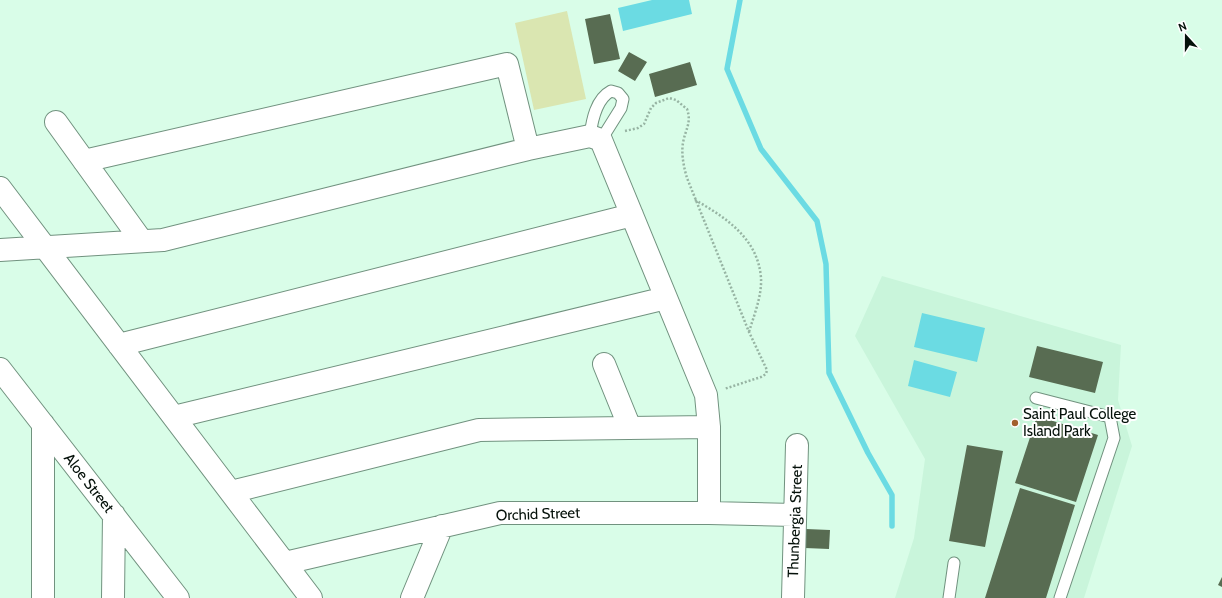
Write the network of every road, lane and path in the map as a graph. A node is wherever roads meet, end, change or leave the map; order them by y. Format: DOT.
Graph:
graph roads {
  1 [pos="56,122"];
  2 [pos="600,135"];
  3 [pos="528,149"];
  4 [pos="84,161"];
  5 [pos="0,188"];
  6 [pos="694,199"];
  7 [pos="632,215"];
  8 [pos="141,240"];
  9 [pos="44,246"];
  10 [pos="0,250"];
  11 [pos="666,298"];
  12 [pos="749,332"];
  13 [pos="119,345"];
  14 [pos="604,364"];
  15 [pos="0,368"];
  16 [pos="706,395"];
  17 [pos="1036,398"];
  18 [pos="174,417"];
  19 [pos="44,424"];
  20 [pos="709,427"];
  21 [pos="630,428"];
  22 [pos="797,445"];
  23 [pos="231,492"];
  24 [pos="709,513"];
  25 [pos="114,515"];
  26 [pos="795,515"];
  27 [pos="442,526"];
  28 [pos="285,563"];
  29 [pos="954,563"];
  30 [pos="177,597"];
  31 [pos="43,598"];
  32 [pos="113,598"];
  33 [pos="311,598"];
  34 [pos="412,598"];
  35 [pos="793,598"];
  36 [pos="949,598"];
  37 [pos="1060,598"];
  1 -- 4 [label="street"];
  2 -- 3 [label="street"];
  2 -- 6 [label="path"];
  2 -- 7 [label="street"];
  3 -- 4 [label="street"];
  3 -- 8 [label="street"];
  4 -- 8 [label="street"];
  5 -- 9 [label="street"];
  6 -- 12 [label="path"];
  6 -- 12 [label="path"];
  7 -- 11 [label="street"];
  7 -- 13 [label="street"];
  8 -- 9 [label="street"];
  9 -- 10 [label="street"];
  9 -- 13 [label="street"];
  11 -- 16 [label="street"];
  11 -- 18 [label="street"];
  12 -- 16 [label="path"];
  13 -- 18 [label="street"];
  14 -- 21 [label="street"];
  15 -- 19 [label="street, Aloe Street"];
  16 -- 20 [label="street"];
  17 -- 37 [label="lane"];
  18 -- 23 [label="street"];
  19 -- 25 [label="street, Aloe Street"];
  19 -- 31 [label="street"];
  20 -- 21 [label="street"];
  20 -- 24 [label="street"];
  21 -- 23 [label="street"];
  22 -- 26 [label="street, Thunbergia Street"];
  23 -- 28 [label="street"];
  24 -- 26 [label="street, Orchid Street"];
  24 -- 27 [label="street, Orchid Street"];
  25 -- 30 [label="street, Aloe Street"];
  25 -- 32 [label="street"];
  26 -- 35 [label="street, Thunbergia Street"];
  27 -- 28 [label="street, Orchid Street"];
  27 -- 34 [label="street"];
  28 -- 33 [label="street"];
  29 -- 36 [label="lane"];
}
